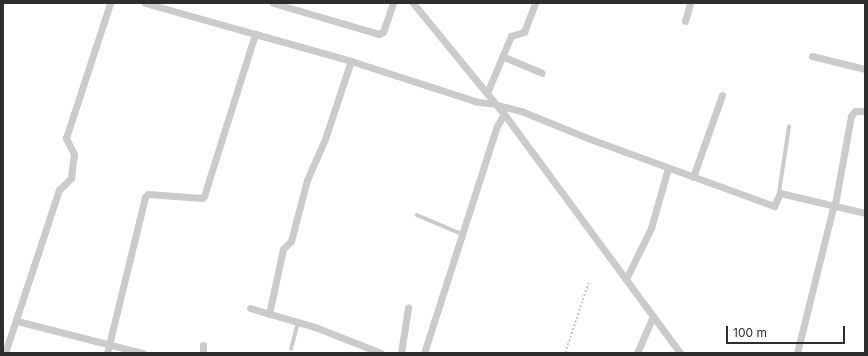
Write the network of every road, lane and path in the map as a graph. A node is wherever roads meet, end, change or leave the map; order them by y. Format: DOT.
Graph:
graph roads {
  1 [pos="110,3"];
  2 [pos="145,3"];
  3 [pos="273,3"];
  4 [pos="393,3"];
  5 [pos="413,3"];
  6 [pos="535,3"];
  7 [pos="690,3"];
  8 [pos="420,6"];
  9 [pos="685,21"];
  10 [pos="256,34"];
  11 [pos="502,56"];
  12 [pos="812,56"];
  13 [pos="351,61"];
  14 [pos="865,69"];
  15 [pos="542,73"];
  16 [pos="487,93"];
  17 [pos="722,95"];
  18 [pos="497,104"];
  19 [pos="865,111"];
  20 [pos="504,114"];
  21 [pos="789,127"];
  22 [pos="668,168"];
  23 [pos="693,177"];
  24 [pos="779,193"];
  25 [pos="834,204"];
  26 [pos="865,213"];
  27 [pos="417,215"];
  28 [pos="462,234"];
  29 [pos="626,279"];
  30 [pos="588,281"];
  31 [pos="250,308"];
  32 [pos="408,308"];
  33 [pos="269,314"];
  34 [pos="653,316"];
  35 [pos="17,321"];
  36 [pos="298,322"];
  37 [pos="109,344"];
  38 [pos="203,345"];
  39 [pos="290,349"];
  40 [pos="5,353"];
  41 [pos="107,353"];
  42 [pos="143,353"];
  43 [pos="203,353"];
  44 [pos="381,353"];
  45 [pos="401,353"];
  46 [pos="424,353"];
  47 [pos="565,353"];
  48 [pos="636,353"];
  49 [pos="680,353"];
  50 [pos="797,353"];
  1 -- 35 [label="street"];
  2 -- 10 [label="street"];
  3 -- 4 [label="street"];
  5 -- 8 [label="street"];
  6 -- 11 [label="street"];
  7 -- 9 [label="street"];
  8 -- 16 [label="street"];
  10 -- 13 [label="street"];
  10 -- 37 [label="street"];
  11 -- 15 [label="street"];
  11 -- 16 [label="street"];
  12 -- 14 [label="street"];
  13 -- 18 [label="street"];
  13 -- 33 [label="street"];
  16 -- 18 [label="street"];
  17 -- 23 [label="street"];
  18 -- 20 [label="street"];
  18 -- 22 [label="street"];
  19 -- 25 [label="street"];
  20 -- 28 [label="street"];
  20 -- 29 [label="street"];
  21 -- 24 [label="lane"];
  22 -- 23 [label="street"];
  22 -- 29 [label="street"];
  23 -- 24 [label="street"];
  24 -- 25 [label="street"];
  25 -- 26 [label="street"];
  25 -- 50 [label="street"];
  27 -- 28 [label="lane"];
  28 -- 46 [label="street"];
  29 -- 34 [label="street"];
  30 -- 47 [label="path"];
  31 -- 33 [label="street"];
  32 -- 45 [label="street"];
  33 -- 36 [label="street"];
  34 -- 48 [label="street"];
  34 -- 49 [label="street"];
  35 -- 37 [label="street"];
  35 -- 40 [label="street"];
  36 -- 39 [label="lane"];
  36 -- 44 [label="street"];
  37 -- 41 [label="street"];
  37 -- 42 [label="street"];
  38 -- 43 [label="street"];
}
